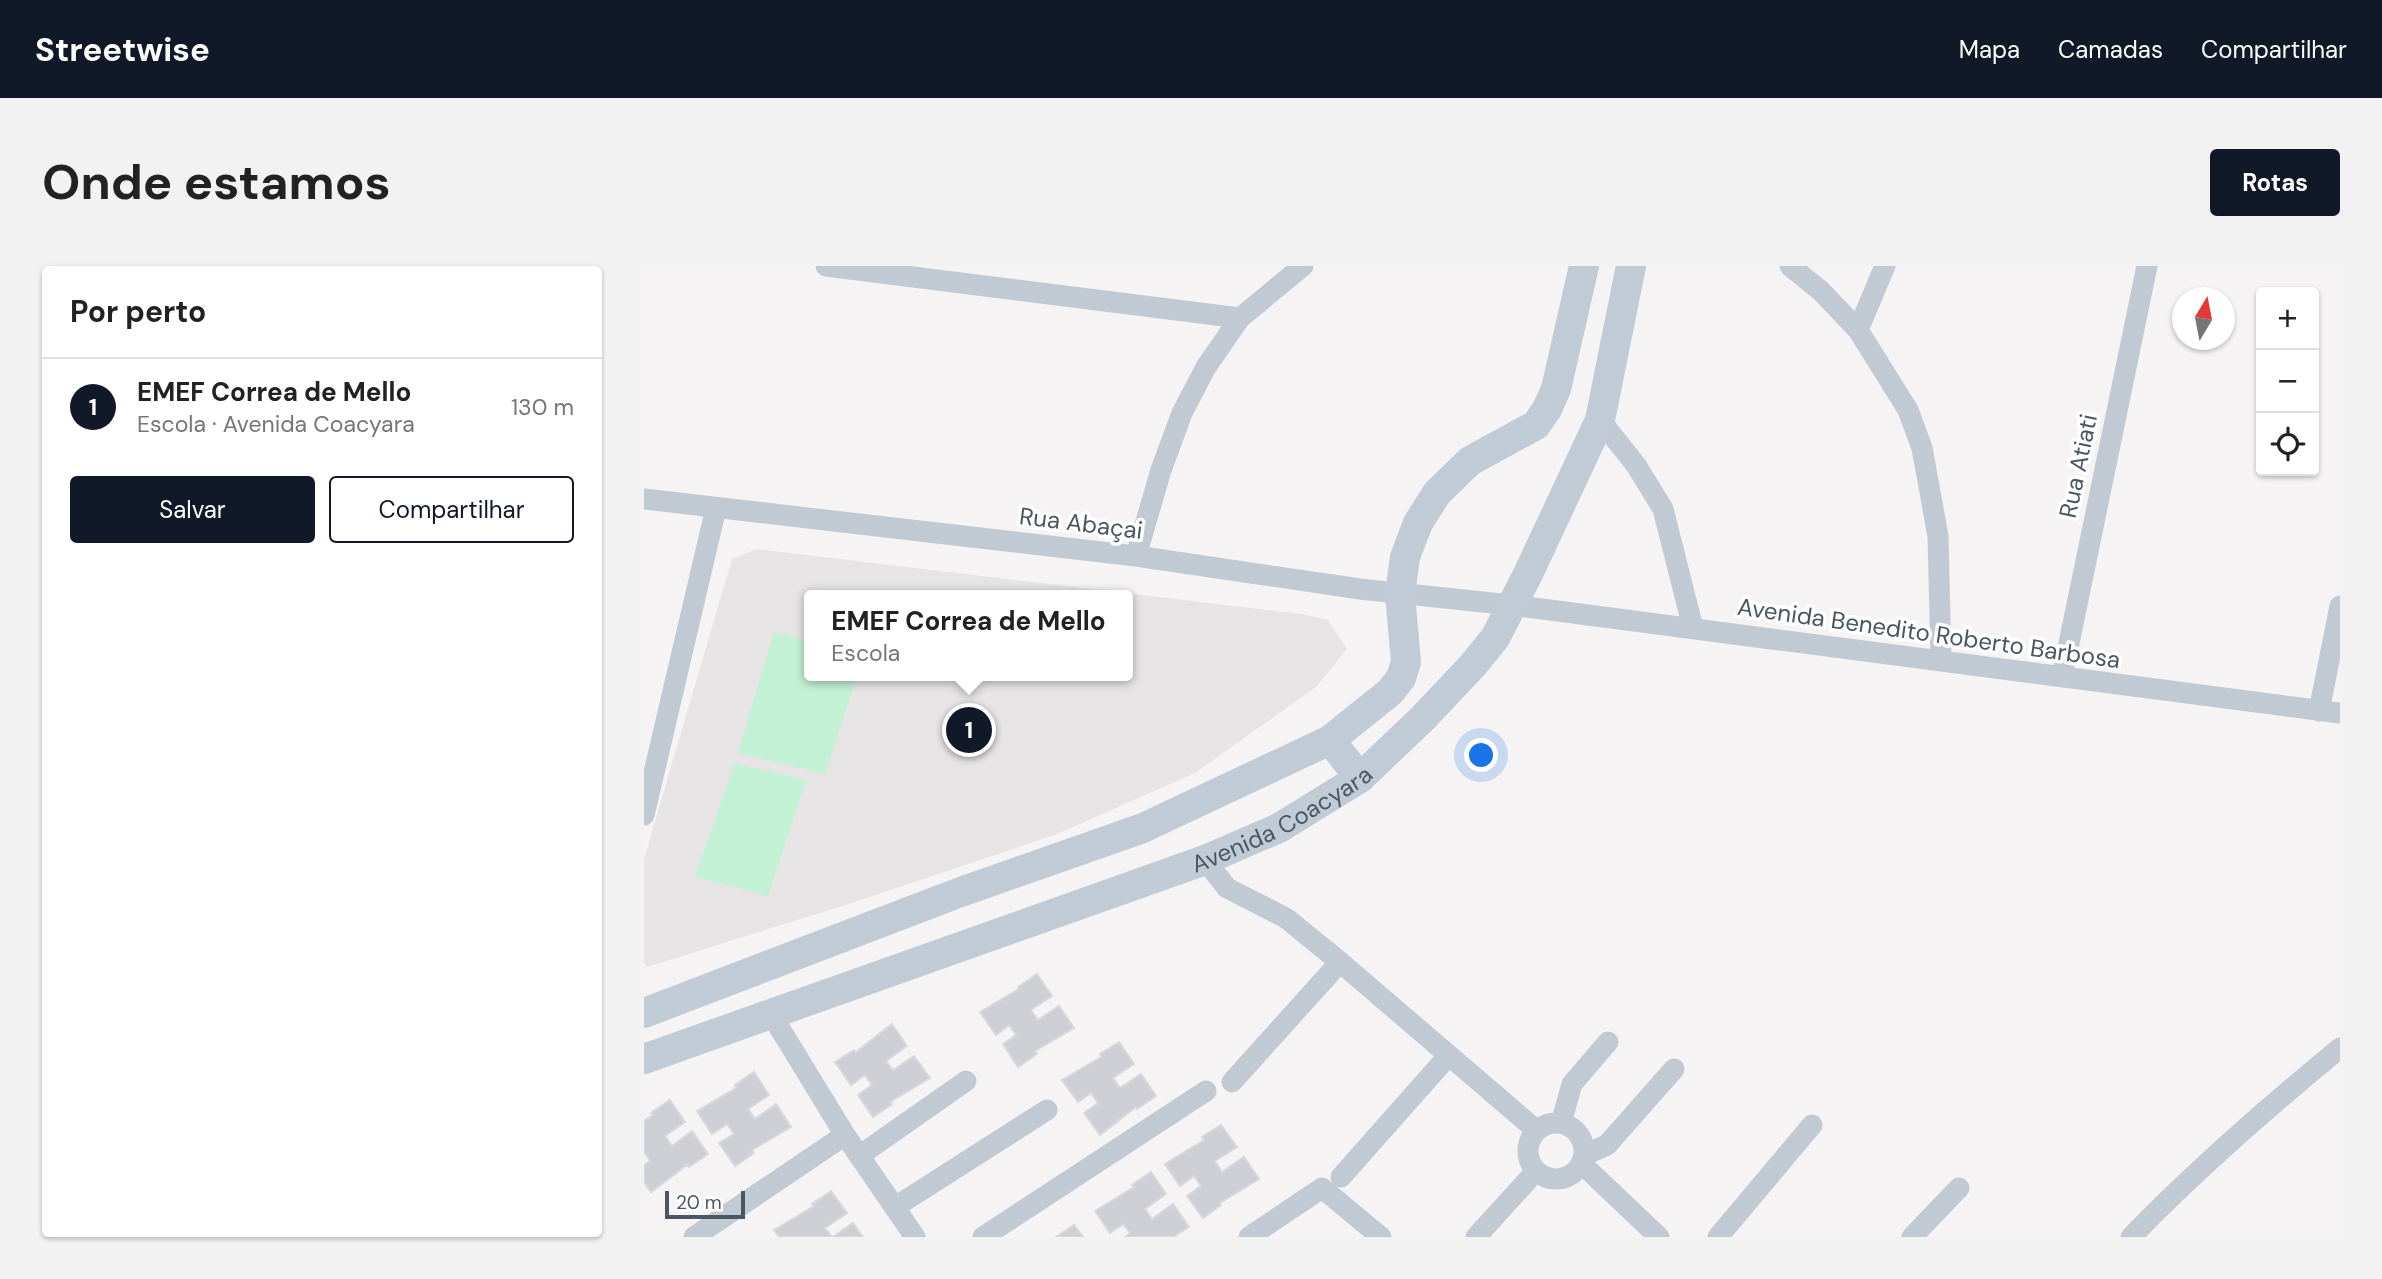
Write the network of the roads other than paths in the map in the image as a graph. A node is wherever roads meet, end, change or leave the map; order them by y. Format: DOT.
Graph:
graph roads {
  1 [pos="826,266"];
  2 [pos="1303,266"];
  3 [pos="1584,266"];
  4 [pos="1631,266"];
  5 [pos="1790,266"];
  6 [pos="1885,266"];
  7 [pos="2147,266"];
  8 [pos="1240,318"];
  9 [pos="1858,330"];
  10 [pos="1600,421"];
  11 [pos="644,499"];
  12 [pos="716,508"];
  13 [pos="1136,556"];
  14 [pos="1400,594"];
  15 [pos="1511,605"];
  16 [pos="2340,606"];
  17 [pos="1693,628"];
  18 [pos="1941,660"];
  19 [pos="2062,677"];
  20 [pos="2330,712"];
  21 [pos="1330,740"];
  22 [pos="1360,778"];
  23 [pos="644,815"];
  24 [pos="1205,860"];
  25 [pos="1340,962"];
  26 [pos="644,1013"];
  27 [pos="771,1014"];
  28 [pos="1608,1042"];
  29 [pos="2340,1048"];
  30 [pos="1449,1055"];
  31 [pos="644,1059"];
  32 [pos="1674,1069"];
  33 [pos="966,1081"];
  34 [pos="1232,1082"];
  35 [pos="1206,1091"];
  36 [pos="1047,1110"];
  37 [pos="1561,1123"];
  38 [pos="1812,1125"];
  39 [pos="1536,1130"];
  40 [pos="845,1135"];
  41 [pos="859,1156"];
  42 [pos="1582,1159"];
  43 [pos="1536,1171"];
  44 [pos="1340,1177"];
  45 [pos="1959,1188"];
  46 [pos="895,1208"];
  47 [pos="1658,1236"];
  48 [pos="694,1237"];
  49 [pos="915,1237"];
  50 [pos="984,1237"];
  51 [pos="1249,1237"];
  52 [pos="1381,1237"];
  53 [pos="1476,1237"];
  54 [pos="1718,1237"];
  55 [pos="1912,1237"];
  56 [pos="2131,1237"];
  1 -- 8 [label="street"];
  2 -- 8 [label="street"];
  3 -- 14 [label="street, Avenida Coacyara"];
  4 -- 10 [label="street, Avenida Coacyara"];
  5 -- 9 [label="street"];
  6 -- 9 [label="street"];
  7 -- 19 [label="street, Rua Atiati"];
  8 -- 13 [label="street"];
  9 -- 18 [label="street"];
  10 -- 15 [label="street, Avenida Coacyara"];
  10 -- 17 [label="street"];
  11 -- 12 [label="street, Rua Abaçai"];
  12 -- 13 [label="street, Rua Abaçai"];
  12 -- 23 [label="street"];
  13 -- 14 [label="street, Rua Abaçai"];
  14 -- 15 [label="street, Rua Abaçai"];
  14 -- 21 [label="street, Avenida Coacyara"];
  15 -- 17 [label="street, Avenida Benedito Roberto Barbosa"];
  15 -- 22 [label="street, Avenida Coacyara"];
  16 -- 20 [label="street"];
  17 -- 18 [label="street, Avenida Benedito Roberto Barbosa"];
  18 -- 19 [label="street, Avenida Benedito Roberto Barbosa"];
  19 -- 20 [label="street, Avenida Benedito Roberto Barbosa"];
  21 -- 22 [label="street"];
  21 -- 26 [label="street, Avenida Coacyara"];
  22 -- 24 [label="street, Avenida Coacyara"];
  24 -- 25 [label="street"];
  24 -- 27 [label="street, Avenida Coacyara"];
  25 -- 30 [label="street"];
  25 -- 34 [label="street"];
  27 -- 31 [label="street, Avenida Coacyara"];
  27 -- 40 [label="street"];
  28 -- 37 [label="street"];
  29 -- 56 [label="street"];
  30 -- 39 [label="street"];
  30 -- 44 [label="street"];
  32 -- 42 [label="street"];
  33 -- 41 [label="street"];
  35 -- 50 [label="street"];
  36 -- 46 [label="street"];
  37 -- 39 [label="street"];
  37 -- 42 [label="street"];
  38 -- 54 [label="street"];
  39 -- 43 [label="street"];
  40 -- 41 [label="street"];
  40 -- 48 [label="street"];
  41 -- 46 [label="street"];
  42 -- 43 [label="street"];
  42 -- 47 [label="street"];
  43 -- 53 [label="street"];
  45 -- 55 [label="street"];
  46 -- 49 [label="street"];
  51 -- 52 [label="street"];
}
